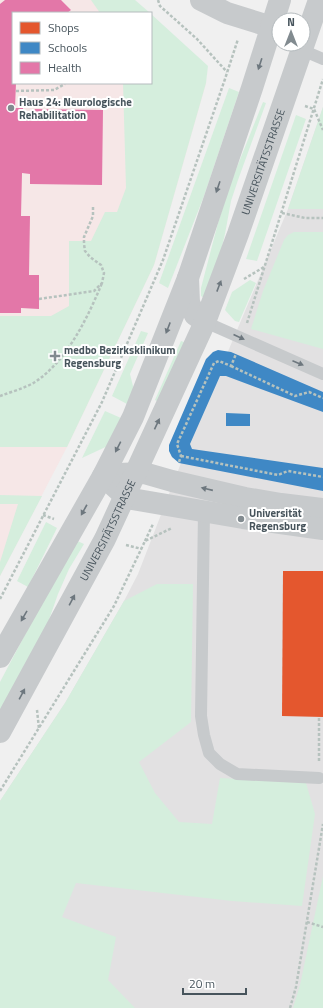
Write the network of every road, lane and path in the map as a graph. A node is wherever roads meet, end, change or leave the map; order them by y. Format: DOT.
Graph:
graph roads {
  1 [pos="158,0"];
  2 [pos="201,0"];
  3 [pos="280,0"];
  4 [pos="319,0"];
  5 [pos="278,12"];
  6 [pos="244,19"];
  7 [pos="311,20"];
  8 [pos="271,27"];
  9 [pos="271,43"];
  10 [pos="298,52"];
  11 [pos="310,52"];
  12 [pos="323,59"];
  13 [pos="227,72"];
  14 [pos="323,79"];
  15 [pos="65,84"];
  16 [pos="16,91"];
  17 [pos="314,109"];
  18 [pos="323,130"];
  19 [pos="93,205"];
  20 [pos="282,213"];
  21 [pos="323,218"];
  22 [pos="188,278"];
  23 [pos="102,283"];
  24 [pos="39,299"];
  25 [pos="205,322"];
  26 [pos="242,339"];
  27 [pos="231,366"];
  28 [pos="323,374"];
  29 [pos="0,396"];
  30 [pos="323,398"];
  31 [pos="180,456"];
  32 [pos="135,472"];
  33 [pos="103,476"];
  34 [pos="323,477"];
  35 [pos="172,481"];
  36 [pos="125,496"];
  37 [pos="323,508"];
  38 [pos="204,512"];
  39 [pos="323,529"];
  40 [pos="0,598"];
  41 [pos="0,657"];
  42 [pos="319,717"];
  43 [pos="0,732"];
  44 [pos="319,778"];
  45 [pos="0,791"];
  46 [pos="323,824"];
  47 [pos="307,922"];
  48 [pos="323,927"];
  49 [pos="290,1008"];
  1 -- 13 [label="path"];
  2 -- 6 [label="street"];
  3 -- 5 [label="street"];
  4 -- 7 [label="street, UNIVERSITÄTSSTRASSE"];
  6 -- 8 [label="street"];
  6 -- 13 [label="path"];
  9 -- 22 [label="street, one-way"];
  25 -- 10 [label="street, UNIVERSITÄTSSTRASSE, one-way"];
  11 -- 12 [label="lane"];
  13 -- 40 [label="path"];
  14 -- 17 [label="path"];
  15 -- 16 [label="path"];
  17 -- 18 [label="path"];
  17 -- 20 [label="path"];
  19 -- 23 [label="path"];
  20 -- 21 [label="path"];
  20 -- 26 [label="path"];
  22 -- 25 [label="street"];
  22 -- 33 [label="street, one-way"];
  23 -- 24 [label="path"];
  23 -- 29 [label="path"];
  25 -- 26 [label="lane, one-way"];
  32 -- 25 [label="street, UNIVERSITÄTSSTRASSE, one-way"];
  26 -- 27 [label="path"];
  26 -- 28 [label="lane, one-way"];
  27 -- 30 [label="path"];
  27 -- 31 [label="path"];
  31 -- 34 [label="path"];
  31 -- 35 [label="path"];
  32 -- 33 [label="street"];
  32 -- 35 [label="street"];
  32 -- 36 [label="street, UNIVERSITÄTSSTRASSE"];
  33 -- 36 [label="street"];
  33 -- 41 [label="street, one-way"];
  37 -- 35 [label="street, one-way"];
  36 -- 38 [label="street"];
  43 -- 36 [label="street, UNIVERSITÄTSSTRASSE, one-way"];
  38 -- 39 [label="street"];
  38 -- 44 [label="lane"];
  38 -- 45 [label="path"];
  42 -- 44 [label="path"];
  46 -- 47 [label="path"];
  47 -- 48 [label="path"];
  47 -- 49 [label="path"];
}
